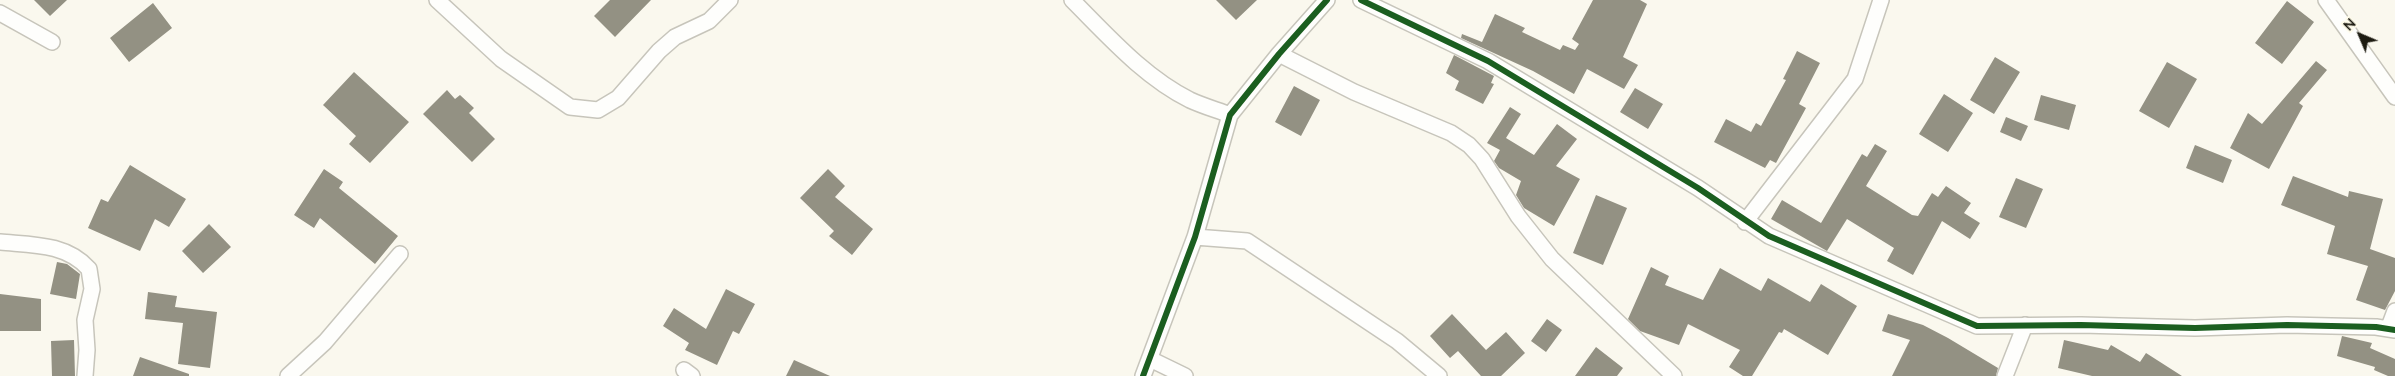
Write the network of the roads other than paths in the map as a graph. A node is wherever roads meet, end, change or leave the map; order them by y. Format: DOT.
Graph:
graph roads {
  1 [pos="437,0"];
  2 [pos="730,0"];
  3 [pos="1072,0"];
  4 [pos="1327,0"];
  5 [pos="1360,0"];
  6 [pos="1881,0"];
  7 [pos="2326,0"];
  8 [pos="0,13"];
  9 [pos="52,42"];
  10 [pos="1278,54"];
  11 [pos="2395,96"];
  12 [pos="1230,115"];
  13 [pos="1745,222"];
  14 [pos="1196,237"];
  15 [pos="0,242"];
  16 [pos="400,254"];
  17 [pos="2395,311"];
  18 [pos="2025,325"];
  19 [pos="2392,328"];
  20 [pos="1150,359"];
  21 [pos="85,376"];
  22 [pos="288,376"];
  23 [pos="1143,376"];
  24 [pos="1185,376"];
  25 [pos="1439,376"];
  26 [pos="1674,376"];
  27 [pos="2005,376"];
  1 -- 2 [label="street"];
  3 -- 12 [label="street"];
  4 -- 10 [label="street"];
  5 -- 13 [label="street"];
  6 -- 13 [label="street"];
  7 -- 11 [label="street"];
  8 -- 9 [label="street"];
  10 -- 12 [label="street"];
  10 -- 26 [label="street"];
  12 -- 14 [label="street"];
  13 -- 18 [label="street"];
  14 -- 20 [label="street"];
  14 -- 25 [label="street"];
  15 -- 21 [label="street"];
  16 -- 22 [label="street"];
  17 -- 19 [label="street"];
  18 -- 19 [label="street"];
  18 -- 27 [label="street"];
  20 -- 23 [label="street"];
  20 -- 24 [label="street"];
}
